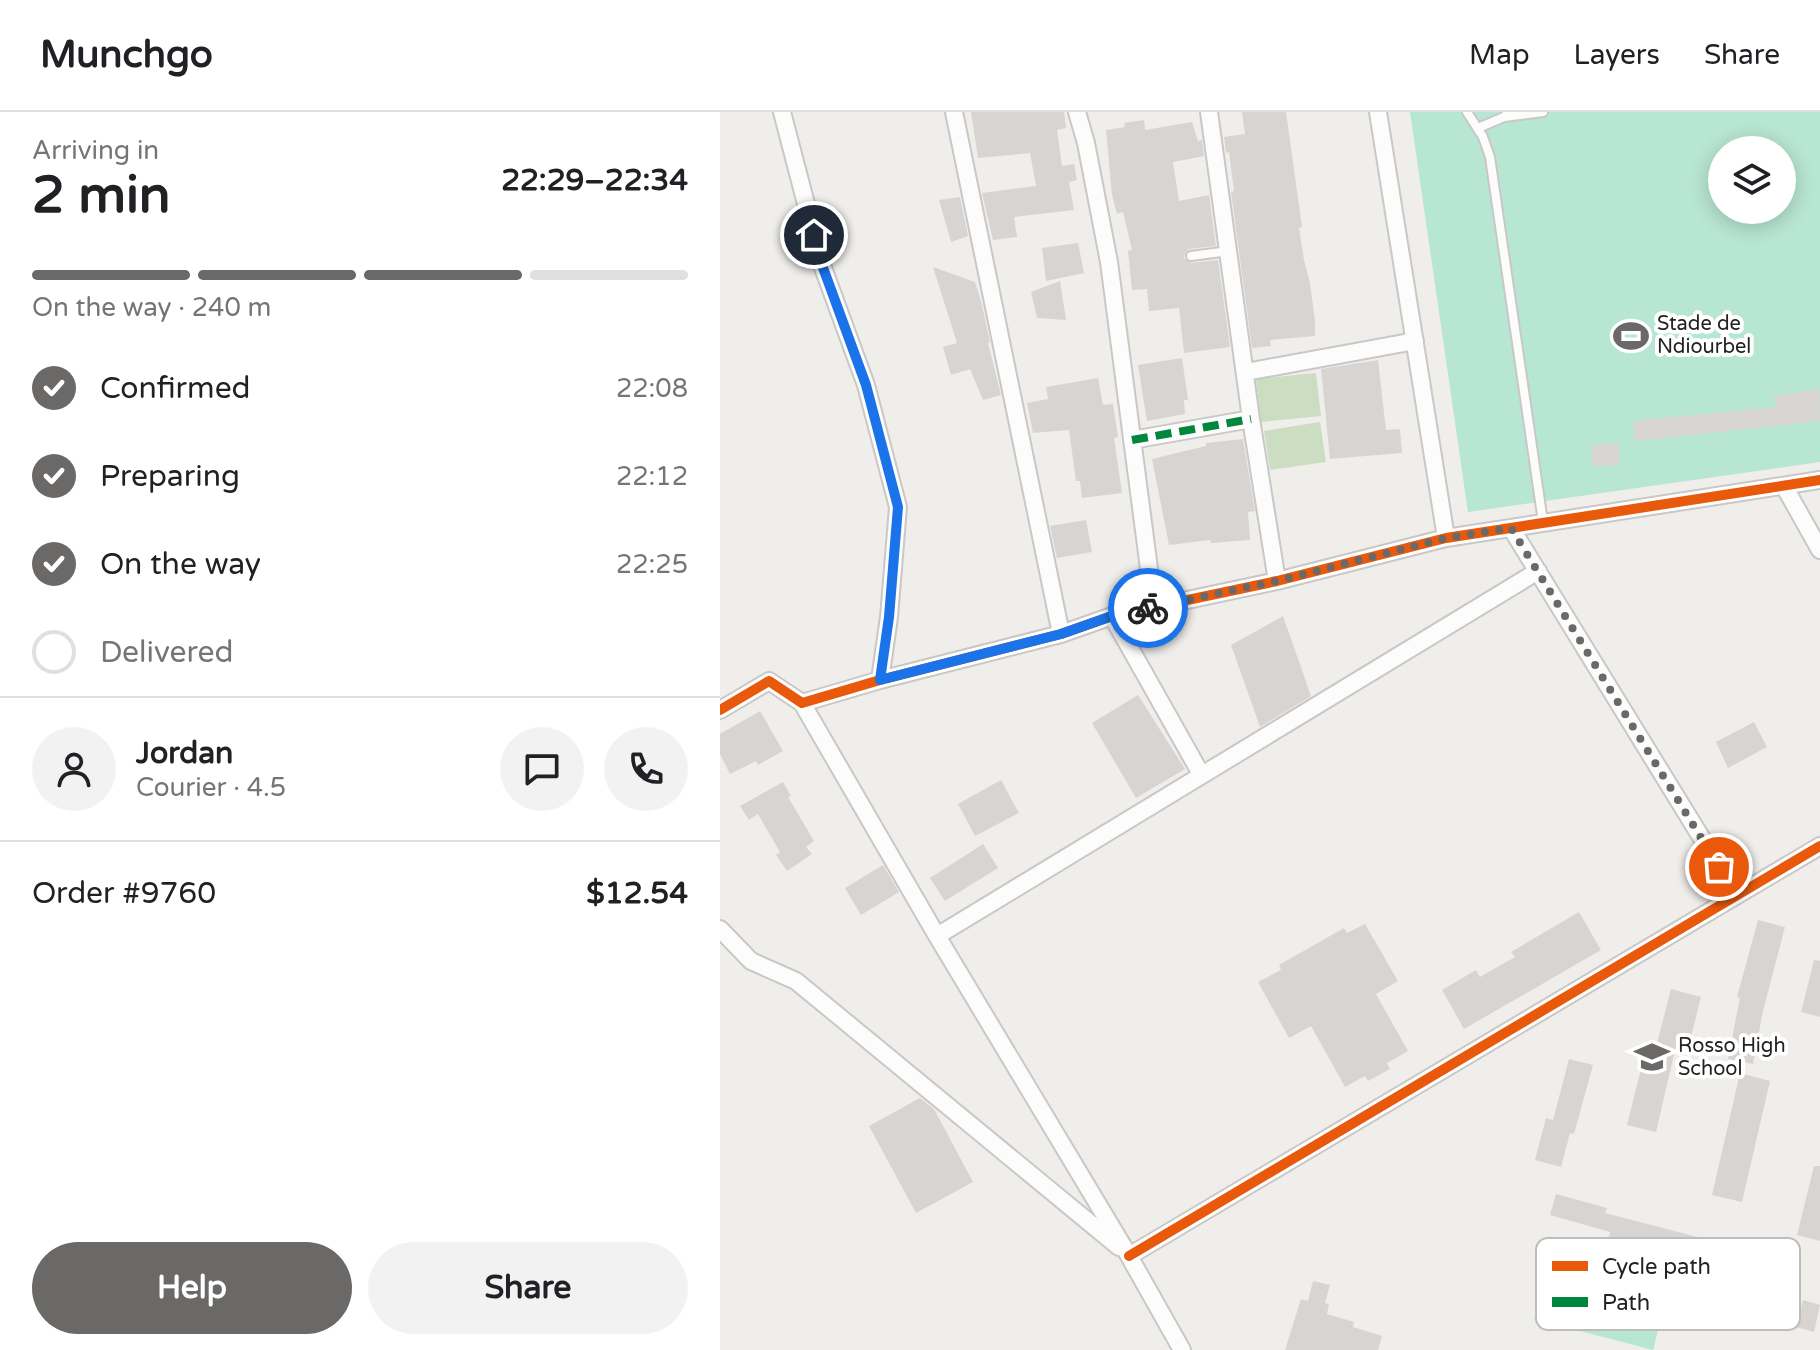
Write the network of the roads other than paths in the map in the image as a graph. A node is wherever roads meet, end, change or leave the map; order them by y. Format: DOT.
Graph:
graph roads {
  1 [pos="782,112"];
  2 [pos="954,112"];
  3 [pos="1077,112"];
  4 [pos="1209,112"];
  5 [pos="1378,112"];
  6 [pos="1467,112"];
  7 [pos="1543,112"];
  8 [pos="1506,114"];
  9 [pos="1478,128"];
  10 [pos="1230,251"];
  11 [pos="1191,256"];
  12 [pos="1415,341"];
  13 [pos="1246,372"];
  14 [pos="1251,419"];
  15 [pos="1132,440"];
  16 [pos="1820,480"];
  17 [pos="1784,486"];
  18 [pos="1543,523"];
  19 [pos="1511,528"];
  20 [pos="1446,538"];
  21 [pos="1820,550"];
  22 [pos="1538,571"];
  23 [pos="1277,581"];
  24 [pos="1154,607"];
  25 [pos="1112,616"];
  26 [pos="1061,634"];
  27 [pos="880,680"];
  28 [pos="802,703"];
  29 [pos="720,710"];
  30 [pos="1201,774"];
  31 [pos="1820,846"];
  32 [pos="1736,894"];
  33 [pos="720,929"];
  34 [pos="937,936"];
  35 [pos="1129,1256"];
  36 [pos="1182,1350"];
  1 -- 27 [label="street"];
  2 -- 26 [label="street"];
  3 -- 15 [label="street"];
  4 -- 10 [label="street"];
  5 -- 12 [label="street"];
  6 -- 9 [label="lane"];
  7 -- 8 [label="lane"];
  8 -- 9 [label="lane"];
  9 -- 18 [label="lane"];
  10 -- 11 [label="lane"];
  10 -- 13 [label="street"];
  12 -- 13 [label="street"];
  12 -- 20 [label="street"];
  13 -- 14 [label="street"];
  14 -- 15 [label="street"];
  14 -- 23 [label="street"];
  15 -- 24 [label="street"];
  16 -- 17 [label="street"];
  17 -- 18 [label="street"];
  17 -- 21 [label="street"];
  18 -- 19 [label="street"];
  19 -- 20 [label="street"];
  19 -- 22 [label="street"];
  20 -- 23 [label="street"];
  22 -- 30 [label="street"];
  22 -- 32 [label="street"];
  23 -- 24 [label="street"];
  24 -- 25 [label="street"];
  25 -- 26 [label="street"];
  25 -- 30 [label="street"];
  26 -- 27 [label="street"];
  27 -- 28 [label="street"];
  28 -- 29 [label="street"];
  28 -- 34 [label="street"];
  30 -- 34 [label="street"];
  31 -- 32 [label="street"];
  32 -- 35 [label="street"];
  33 -- 35 [label="street"];
  34 -- 35 [label="street"];
  35 -- 36 [label="street"];
}
